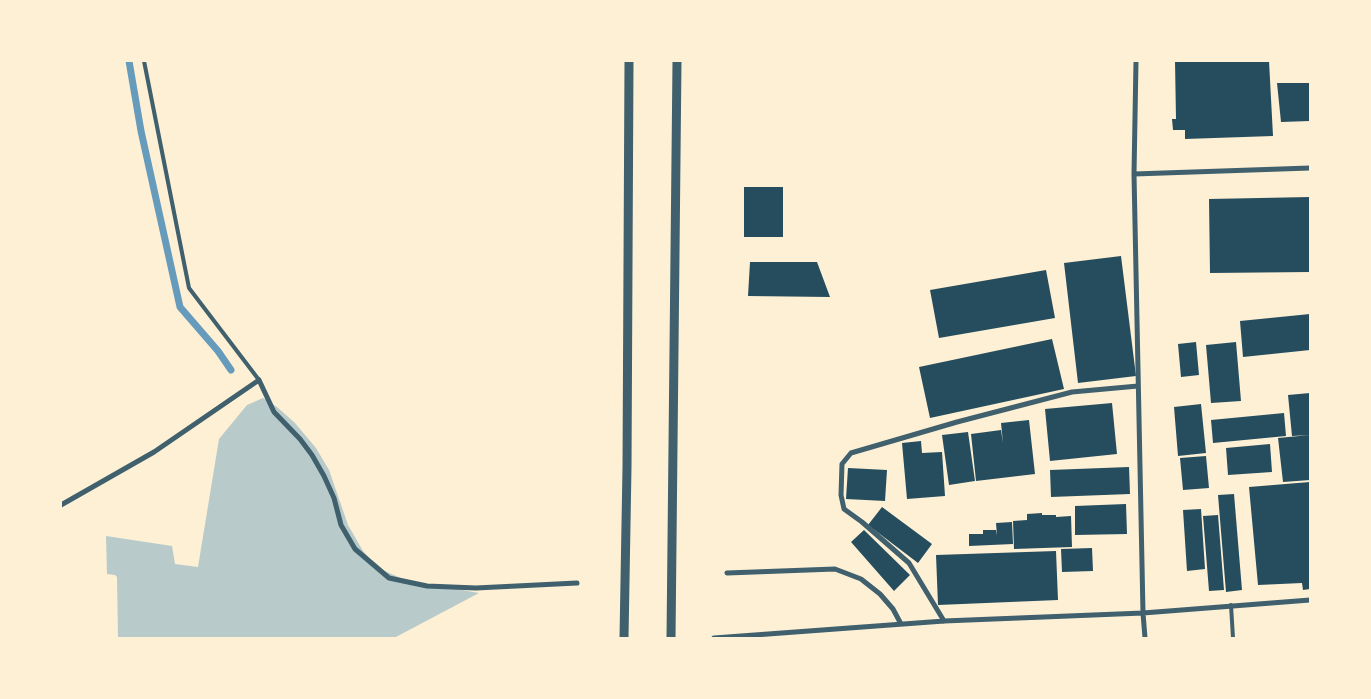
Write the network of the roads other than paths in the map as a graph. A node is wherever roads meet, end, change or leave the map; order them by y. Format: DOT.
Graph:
graph roads {
  1 [pos="144,61"];
  2 [pos="629,61"];
  3 [pos="677,61"];
  4 [pos="1136,61"];
  5 [pos="1310,168"];
  6 [pos="1134,174"];
  7 [pos="259,380"];
  8 [pos="1138,386"];
  9 [pos="61,505"];
  10 [pos="727,573"];
  11 [pos="577,583"];
  12 [pos="1310,600"];
  13 [pos="1231,605"];
  14 [pos="1143,613"];
  15 [pos="944,621"];
  16 [pos="900,624"];
  17 [pos="624,638"];
  18 [pos="671,638"];
  19 [pos="714,638"];
  20 [pos="1145,638"];
  21 [pos="1233,638"];
  1 -- 7 [label="lane"];
  2 -- 17 [label="street"];
  3 -- 18 [label="street"];
  4 -- 6 [label="street"];
  5 -- 6 [label="street"];
  6 -- 8 [label="street"];
  7 -- 9 [label="street"];
  7 -- 11 [label="street"];
  8 -- 14 [label="street"];
  8 -- 15 [label="street"];
  10 -- 16 [label="street"];
  12 -- 13 [label="street"];
  13 -- 14 [label="street"];
  13 -- 21 [label="lane"];
  14 -- 15 [label="street"];
  14 -- 20 [label="street"];
  15 -- 16 [label="street"];
  16 -- 19 [label="street"];
}
